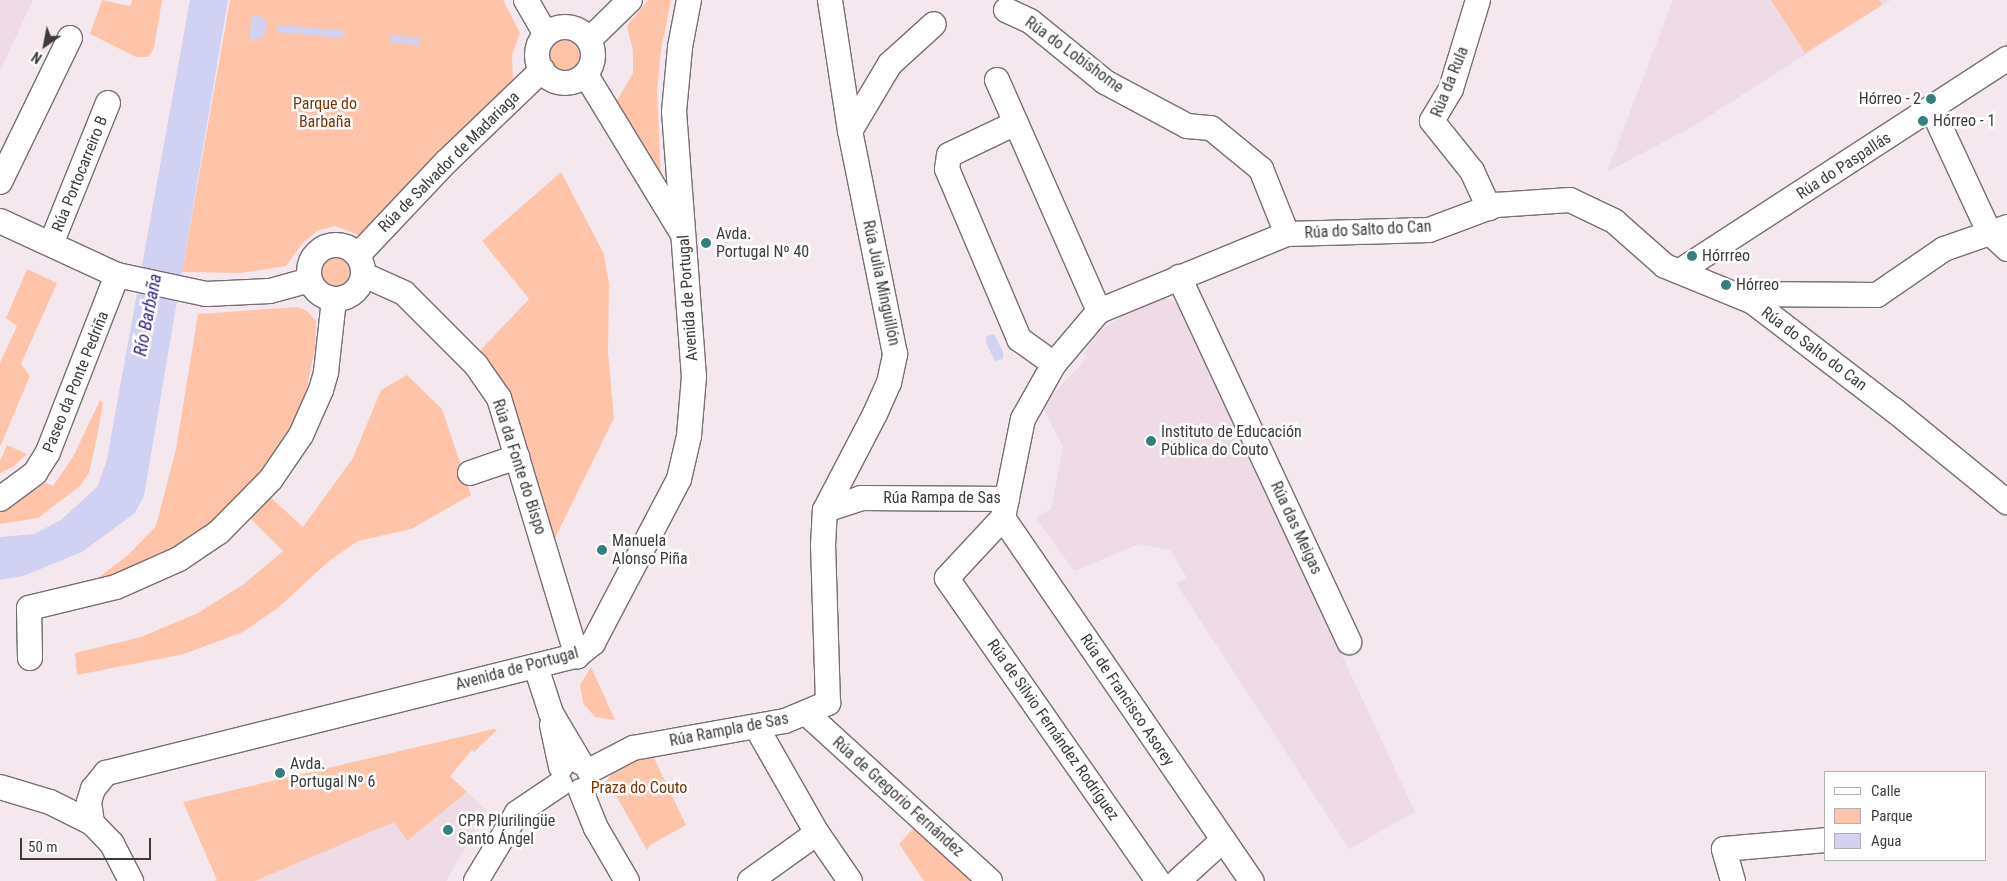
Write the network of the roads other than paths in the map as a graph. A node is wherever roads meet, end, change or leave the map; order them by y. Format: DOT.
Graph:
graph roads {
  1 [pos="526,0"];
  2 [pos="630,0"];
  3 [pos="689,0"];
  4 [pos="830,0"];
  5 [pos="1478,0"];
  6 [pos="1006,10"];
  7 [pos="934,24"];
  8 [pos="546,34"];
  9 [pos="70,38"];
  10 [pos="589,40"];
  11 [pos="2007,59"];
  12 [pos="542,70"];
  13 [pos="586,75"];
  14 [pos="997,80"];
  15 [pos="108,103"];
  16 [pos="1932,109"];
  17 [pos="1016,124"];
  18 [pos="850,131"];
  19 [pos="0,182"];
  20 [pos="671,207"];
  21 [pos="1489,208"];
  22 [pos="0,221"];
  23 [pos="1998,230"];
  24 [pos="1287,234"];
  25 [pos="52,244"];
  26 [pos="2007,249"];
  27 [pos="361,265"];
  28 [pos="1680,271"];
  29 [pos="116,276"];
  30 [pos="1179,278"];
  31 [pos="310,280"];
  32 [pos="1728,293"];
  33 [pos="334,300"];
  34 [pos="1100,311"];
  35 [pos="1054,364"];
  36 [pos="517,458"];
  37 [pos="470,473"];
  38 [pos="0,499"];
  39 [pos="2007,502"];
  40 [pos="1005,509"];
  41 [pos="825,510"];
  42 [pos="1349,642"];
  43 [pos="577,656"];
  44 [pos="30,658"];
  45 [pos="536,667"];
  46 [pos="806,713"];
  47 [pos="757,728"];
  48 [pos="574,775"];
  49 [pos="0,787"];
  50 [pos="92,823"];
  51 [pos="817,832"];
  52 [pos="1223,840"];
  53 [pos="1824,840"];
  54 [pos="131,881"];
  55 [pos="476,881"];
  56 [pos="627,881"];
  57 [pos="750,881"];
  58 [pos="850,881"];
  59 [pos="990,881"];
  60 [pos="1158,881"];
  61 [pos="1178,881"];
  62 [pos="1252,881"];
  63 [pos="1733,881"];
  1 -- 8 [label="street"];
  2 -- 10 [label="street"];
  3 -- 20 [label="street"];
  4 -- 18 [label="street, Rúa Julia Minguillón"];
  5 -- 21 [label="street, Rúa da Rula"];
  6 -- 24 [label="street, Rúa do Lobishome"];
  7 -- 18 [label="street"];
  8 -- 10 [label="street"];
  8 -- 12 [label="street"];
  9 -- 19 [label="street"];
  10 -- 13 [label="street"];
  11 -- 16 [label="street, Rúa do Paspallás"];
  12 -- 13 [label="street"];
  12 -- 27 [label="street, Rúa de Salvador de Madariaga"];
  13 -- 20 [label="street"];
  14 -- 17 [label="street"];
  15 -- 25 [label="street, Rúa Portocarreiro B"];
  16 -- 23 [label="street"];
  16 -- 28 [label="street, Rúa do Paspallás"];
  17 -- 34 [label="street"];
  17 -- 35 [label="street"];
  18 -- 41 [label="street, Rúa Julia Minguillón"];
  20 -- 43 [label="street, Avenida de Portugal"];
  21 -- 24 [label="street, Rúa do Salto do Can"];
  21 -- 28 [label="street, Rúa do Salto do Can"];
  22 -- 25 [label="street"];
  23 -- 26 [label="street"];
  23 -- 32 [label="street"];
  24 -- 30 [label="street, Rúa Rampa de Sas"];
  25 -- 29 [label="street"];
  27 -- 31 [label="street"];
  27 -- 33 [label="street"];
  27 -- 36 [label="street, Rúa da Fonte do Bispo"];
  28 -- 32 [label="street, Rúa do Salto do Can"];
  29 -- 31 [label="street"];
  29 -- 38 [label="street, Paseo da Ponte Pedriña"];
  30 -- 34 [label="street, Rúa Rampa de Sas"];
  30 -- 42 [label="street, Rúa das Meigas"];
  31 -- 33 [label="street"];
  32 -- 39 [label="street, Rúa do Salto do Can"];
  33 -- 44 [label="street"];
  34 -- 35 [label="street, Rúa Rampa de Sas"];
  35 -- 40 [label="street, Rúa Rampa de Sas"];
  36 -- 37 [label="street"];
  36 -- 43 [label="street, Rúa da Fonte do Bispo"];
  40 -- 41 [label="street, Rúa Rampa de Sas"];
  40 -- 52 [label="street, Rúa de Francisco Asorey"];
  40 -- 60 [label="street, Rúa de Silvio Fernández Rodríguez"];
  41 -- 46 [label="street, Rúa Rampla de Sas"];
  43 -- 45 [label="street, Avenida de Portugal"];
  45 -- 48 [label="street"];
  45 -- 50 [label="street, Avenida de Portugal"];
  46 -- 47 [label="street, Rúa Rampla de Sas"];
  46 -- 59 [label="street, Rúa de Gregorio Fernández"];
  47 -- 48 [label="street, Rúa Rampla de Sas"];
  47 -- 51 [label="street"];
  48 -- 55 [label="street, Rúa Rampla de Sas"];
  48 -- 56 [label="street"];
  49 -- 50 [label="street"];
  50 -- 54 [label="street"];
  51 -- 57 [label="street"];
  51 -- 58 [label="street"];
  52 -- 61 [label="street"];
  52 -- 62 [label="street, Rúa de Francisco Asorey"];
  53 -- 63 [label="street"];
}
